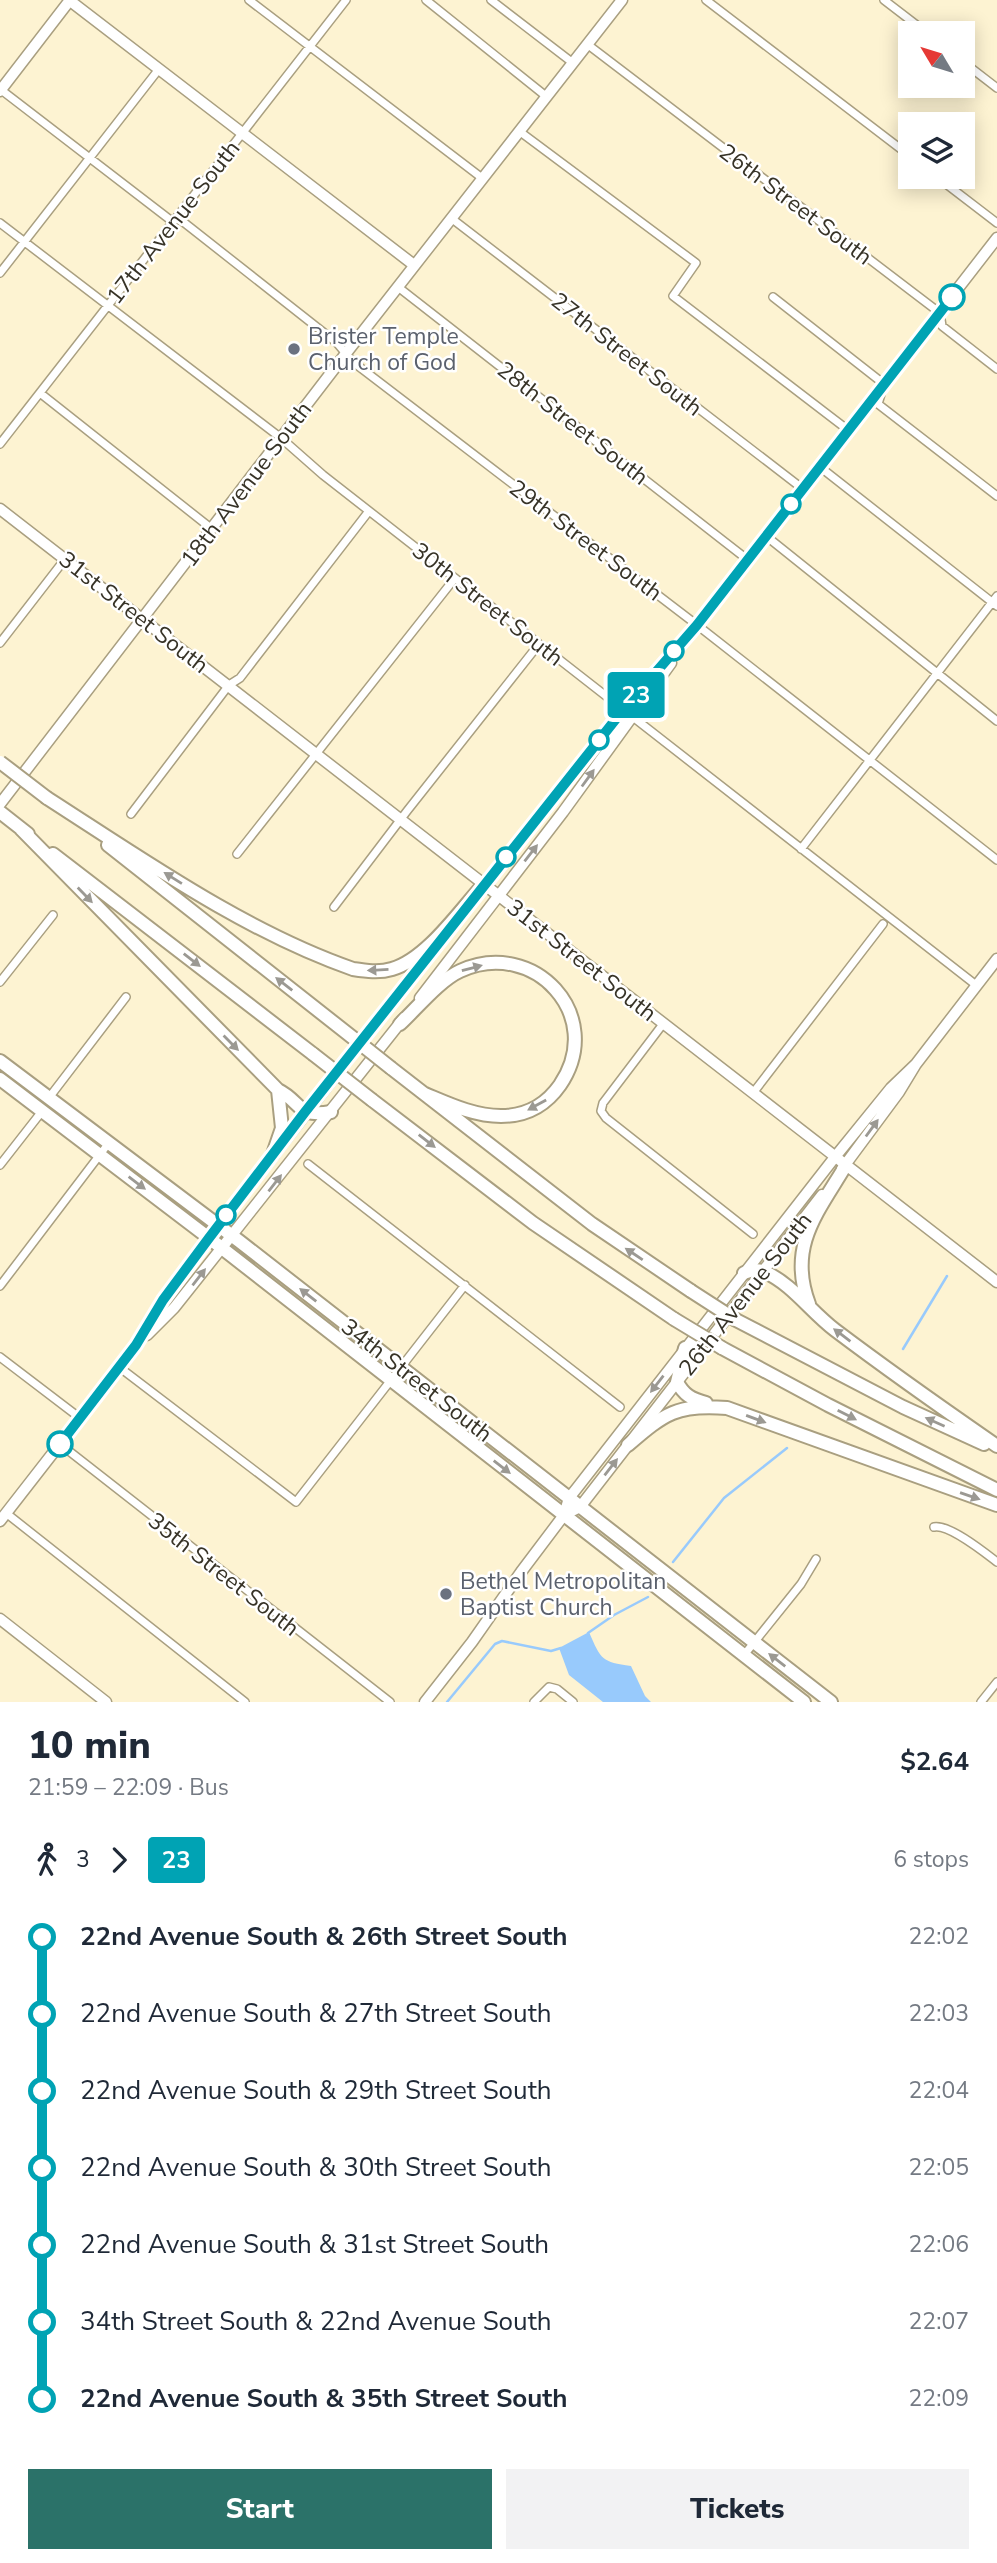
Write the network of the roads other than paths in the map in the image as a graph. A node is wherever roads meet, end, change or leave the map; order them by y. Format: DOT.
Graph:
graph roads {
  1 [pos="70,0"];
  2 [pos="249,0"];
  3 [pos="346,0"];
  4 [pos="426,0"];
  5 [pos="491,0"];
  6 [pos="622,0"];
  7 [pos="706,0"];
  8 [pos="884,0"];
  9 [pos="911,21"];
  10 [pos="587,44"];
  11 [pos="310,47"];
  12 [pos="573,63"];
  13 [pos="159,69"];
  14 [pos="975,71"];
  15 [pos="997,88"];
  16 [pos="0,90"];
  17 [pos="547,97"];
  18 [pos="519,131"];
  19 [pos="243,133"];
  20 [pos="898,147"];
  21 [pos="89,158"];
  22 [pos="482,178"];
  23 [pos="953,189"];
  24 [pos="452,218"];
  25 [pos="175,220"];
  26 [pos="0,223"];
  27 [pos="997,223"];
  28 [pos="997,238"];
  29 [pos="24,242"];
  30 [pos="415,265"];
  31 [pos="0,273"];
  32 [pos="398,287"];
  33 [pos="773,297"];
  34 [pos="108,305"];
  35 [pos="940,313"];
  36 [pos="347,352"];
  37 [pos="997,369"];
  38 [pos="884,384"];
  39 [pos="40,393"];
  40 [pos="848,430"];
  41 [pos="281,438"];
  42 [pos="0,444"];
  43 [pos="820,467"];
  44 [pos="803,489"];
  45 [pos="997,496"];
  46 [pos="0,509"];
  47 [pos="369,511"];
  48 [pos="212,529"];
  49 [pos="766,536"];
  50 [pos="65,559"];
  51 [pos="748,560"];
  52 [pos="455,578"];
  53 [pos="995,602"];
  54 [pos="143,620"];
  55 [pos="697,625"];
  56 [pos="0,643"];
  57 [pos="539,644"];
  58 [pos="937,673"];
  59 [pos="229,685"];
  60 [pos="623,710"];
  61 [pos="634,718"];
  62 [pos="997,721"];
  63 [pos="316,753"];
  64 [pos="870,760"];
  65 [pos="0,762"];
  66 [pos="47,797"];
  67 [pos="0,803"];
  68 [pos="0,812"];
  69 [pos="131,814"];
  70 [pos="400,820"];
  71 [pos="21,829"];
  72 [pos="801,849"];
  73 [pos="237,855"];
  74 [pos="997,860"];
  75 [pos="485,883"];
  76 [pos="498,894"];
  77 [pos="334,907"];
  78 [pos="53,915"];
  79 [pos="883,924"];
  80 [pos="997,958"];
  81 [pos="0,982"];
  82 [pos="976,985"];
  83 [pos="126,997"];
  84 [pos="400,1024"];
  85 [pos="663,1024"];
  86 [pos="0,1061"];
  87 [pos="0,1079"];
  88 [pos="278,1090"];
  89 [pos="753,1093"];
  90 [pos="425,1094"];
  91 [pos="48,1098"];
  92 [pos="42,1111"];
  93 [pos="305,1112"];
  94 [pos="331,1112"];
  95 [pos="108,1144"];
  96 [pos="273,1154"];
  97 [pos="100,1155"];
  98 [pos="840,1161"];
  99 [pos="307,1164"];
  100 [pos="0,1165"];
  101 [pos="218,1226"];
  102 [pos="753,1234"];
  103 [pos="232,1236"];
  104 [pos="209,1238"];
  105 [pos="222,1249"];
  106 [pos="764,1271"];
  107 [pos="744,1273"];
  108 [pos="997,1282"];
  109 [pos="465,1285"];
  110 [pos="0,1286"];
  111 [pos="820,1318"];
  112 [pos="136,1345"];
  113 [pos="685,1348"];
  114 [pos="0,1357"];
  115 [pos="119,1367"];
  116 [pos="401,1367"];
  117 [pos="390,1380"];
  118 [pos="677,1382"];
  119 [pos="620,1407"];
  120 [pos="727,1408"];
  121 [pos="80,1418"];
  122 [pos="60,1444"];
  123 [pos="628,1445"];
  124 [pos="997,1446"];
  125 [pos="997,1451"];
  126 [pos="997,1490"];
  127 [pos="569,1498"];
  128 [pos="997,1505"];
  129 [pos="580,1507"];
  130 [pos="564,1515"];
  131 [pos="3,1517"];
  132 [pos="933,1527"];
  133 [pos="816,1559"];
  134 [pos="997,1562"];
  135 [pos="0,1619"];
  136 [pos="754,1643"];
  137 [pos="744,1655"];
  138 [pos="997,1682"];
  139 [pos="106,1702"];
  140 [pos="246,1702"];
  141 [pos="390,1702"];
  142 [pos="425,1702"];
  143 [pos="534,1702"];
  144 [pos="573,1702"];
  145 [pos="804,1702"];
  146 [pos="831,1702"];
  147 [pos="981,1702"];
  1 -- 13 [label="main road"];
  1 -- 16 [label="main road"];
  2 -- 11 [label="street"];
  3 -- 11 [label="street, 17th Avenue South"];
  4 -- 17 [label="street"];
  5 -- 12 [label="street"];
  6 -- 10 [label="main road, 18th Avenue South"];
  7 -- 20 [label="street"];
  8 -- 9 [label="street"];
  10 -- 12 [label="main road, 18th Avenue South"];
  10 -- 35 [label="street, 26th Street South"];
  11 -- 19 [label="street, 17th Avenue South"];
  11 -- 22 [label="street"];
  12 -- 17 [label="main road, 18th Avenue South"];
  13 -- 19 [label="main road"];
  13 -- 21 [label="street"];
  14 -- 15 [label="street"];
  16 -- 21 [label="street, 29th Street South"];
  17 -- 18 [label="main road, 18th Avenue South"];
  18 -- 22 [label="main road, 18th Avenue South"];
  18 -- 40 [label="street"];
  19 -- 25 [label="street, 17th Avenue South"];
  19 -- 30 [label="main road"];
  21 -- 25 [label="street, 29th Street South"];
  21 -- 29 [label="street"];
  22 -- 24 [label="main road, 18th Avenue South"];
  23 -- 27 [label="street"];
  24 -- 30 [label="main road, 18th Avenue South"];
  24 -- 44 [label="street, 27th Street South"];
  25 -- 34 [label="street, 17th Avenue South"];
  25 -- 36 [label="street, 29th Street South"];
  26 -- 29 [label="street, 30th Street South"];
  28 -- 35 [label="main road"];
  29 -- 31 [label="street"];
  29 -- 34 [label="street, 30th Street South"];
  30 -- 32 [label="main road, 18th Avenue South"];
  32 -- 36 [label="main road, 18th Avenue South"];
  32 -- 51 [label="street, 28th Street South"];
  33 -- 38 [label="street"];
  34 -- 39 [label="street, 17th Avenue South"];
  34 -- 41 [label="street, 30th Street South"];
  35 -- 37 [label="street, 26th Street South"];
  35 -- 38 [label="main road"];
  36 -- 41 [label="main road, 18th Avenue South"];
  36 -- 55 [label="street, 29th Street South"];
  38 -- 40 [label="main road"];
  38 -- 45 [label="street"];
  39 -- 42 [label="street, 17th Avenue South"];
  39 -- 48 [label="street"];
  40 -- 43 [label="main road"];
  41 -- 47 [label="street, 30th Street South"];
  41 -- 48 [label="main road, 18th Avenue South"];
  43 -- 44 [label="main road"];
  43 -- 53 [label="street"];
  44 -- 49 [label="main road"];
  46 -- 50 [label="main road, 31st Street South"];
  47 -- 52 [label="street, 30th Street South"];
  47 -- 59 [label="street"];
  48 -- 54 [label="main road, 18th Avenue South"];
  49 -- 51 [label="main road"];
  49 -- 58 [label="street"];
  50 -- 54 [label="main road, 31st Street South"];
  50 -- 56 [label="street"];
  51 -- 55 [label="main road"];
  52 -- 57 [label="street, 30th Street South"];
  52 -- 63 [label="street"];
  53 -- 58 [label="street"];
  54 -- 59 [label="main road, 31st Street South"];
  54 -- 67 [label="main road, 18th Avenue South"];
  55 -- 60 [label="main road"];
  55 -- 61 [label="main road"];
  55 -- 64 [label="street, 29th Street South"];
  57 -- 60 [label="street, 30th Street South"];
  57 -- 70 [label="street"];
  58 -- 62 [label="street"];
  58 -- 64 [label="street"];
  59 -- 63 [label="main road, 31st Street South"];
  59 -- 69 [label="street"];
  60 -- 61 [label="street, 30th Street South"];
  60 -- 75 [label="main road"];
  61 -- 72 [label="street, 30th Street South"];
  76 -- 61 [label="main road, one-way"];
  63 -- 70 [label="main road, 31st Street South"];
  63 -- 73 [label="street"];
  64 -- 72 [label="street"];
  64 -- 74 [label="street, 29th Street South"];
  65 -- 66 [label="highway, bridge"];
  75 -- 66 [label="highway, one-way"];
  90 -- 66 [label="highway, one-way, bridge"];
  68 -- 71 [label="highway"];
  70 -- 75 [label="main road, 31st Street South"];
  70 -- 77 [label="street"];
  71 -- 88 [label="highway, one-way"];
  71 -- 126 [label="highway, one-way, bridge"];
  72 -- 82 [label="street, 30th Street South"];
  75 -- 76 [label="main road, 31st Street South"];
  75 -- 93 [label="main road"];
  76 -- 84 [label="main road"];
  76 -- 85 [label="main road, 31st Street South"];
  78 -- 81 [label="street"];
  79 -- 89 [label="street"];
  80 -- 82 [label="main road, 26th Avenue South"];
  82 -- 98 [label="main road, 26th Avenue South"];
  83 -- 91 [label="street"];
  84 -- 90 [label="highway, one-way"];
  84 -- 94 [label="main road"];
  85 -- 89 [label="main road, 31st Street South"];
  85 -- 102 [label="street"];
  86 -- 91 [label="highway, 34th Street South"];
  87 -- 92 [label="highway, 34th Street South"];
  88 -- 93 [label="highway"];
  88 -- 96 [label="highway"];
  89 -- 98 [label="main road, 31st Street South"];
  125 -- 90 [label="highway, one-way, bridge"];
  91 -- 92 [label="street"];
  91 -- 95 [label="highway, 34th Street South"];
  92 -- 97 [label="highway, 34th Street South"];
  92 -- 100 [label="street"];
  93 -- 94 [label="highway"];
  93 -- 96 [label="main road"];
  103 -- 94 [label="main road, one-way"];
  95 -- 97 [label="street"];
  95 -- 101 [label="highway, 34th Street South"];
  96 -- 101 [label="main road"];
  97 -- 104 [label="highway, 34th Street South, one-way"];
  97 -- 110 [label="street"];
  98 -- 106 [label="main road, 26th Avenue South"];
  98 -- 107 [label="main road, 26th Avenue South"];
  98 -- 108 [label="main road, 31st Street South"];
  98 -- 111 [label="highway"];
  99 -- 109 [label="street"];
  101 -- 103 [label="highway, 34th Street South"];
  101 -- 104 [label="main road"];
  103 -- 105 [label="main road"];
  116 -- 103 [label="highway, 34th Street South, one-way"];
  104 -- 105 [label="highway, 34th Street South"];
  104 -- 112 [label="main road"];
  112 -- 105 [label="main road, one-way"];
  105 -- 117 [label="highway, 34th Street South"];
  106 -- 107 [label="highway"];
  106 -- 111 [label="highway"];
  106 -- 118 [label="main road, 26th Avenue South"];
  107 -- 113 [label="main road, 26th Avenue South"];
  109 -- 116 [label="street"];
  109 -- 119 [label="street"];
  124 -- 111 [label="highway, one-way"];
  112 -- 115 [label="main road"];
  113 -- 118 [label="highway"];
  113 -- 127 [label="main road, 26th Avenue South, one-way"];
  114 -- 121 [label="street"];
  115 -- 117 [label="street"];
  115 -- 121 [label="main road"];
  116 -- 117 [label="street"];
  116 -- 127 [label="highway, 34th Street South"];
  117 -- 130 [label="highway, 34th Street South, one-way"];
  118 -- 120 [label="highway"];
  118 -- 123 [label="main road, 26th Avenue South"];
  120 -- 123 [label="highway"];
  120 -- 128 [label="highway, one-way"];
  121 -- 122 [label="main road"];
  122 -- 131 [label="main road"];
  122 -- 141 [label="street, 35th Street South"];
  129 -- 123 [label="main road, 26th Avenue South, one-way"];
  127 -- 129 [label="highway, 34th Street South"];
  127 -- 130 [label="main road, 26th Avenue South"];
  129 -- 130 [label="main road, 26th Avenue South"];
  129 -- 136 [label="highway, 34th Street South"];
  130 -- 137 [label="highway, 34th Street South"];
  130 -- 142 [label="main road, 26th Avenue South"];
  131 -- 140 [label="street"];
  132 -- 134 [label="street"];
  133 -- 136 [label="street"];
  135 -- 139 [label="main road"];
  136 -- 137 [label="street"];
  146 -- 136 [label="highway, 34th Street South, one-way"];
  137 -- 145 [label="highway, 34th Street South"];
  138 -- 147 [label="street"];
  143 -- 144 [label="street"];
}
